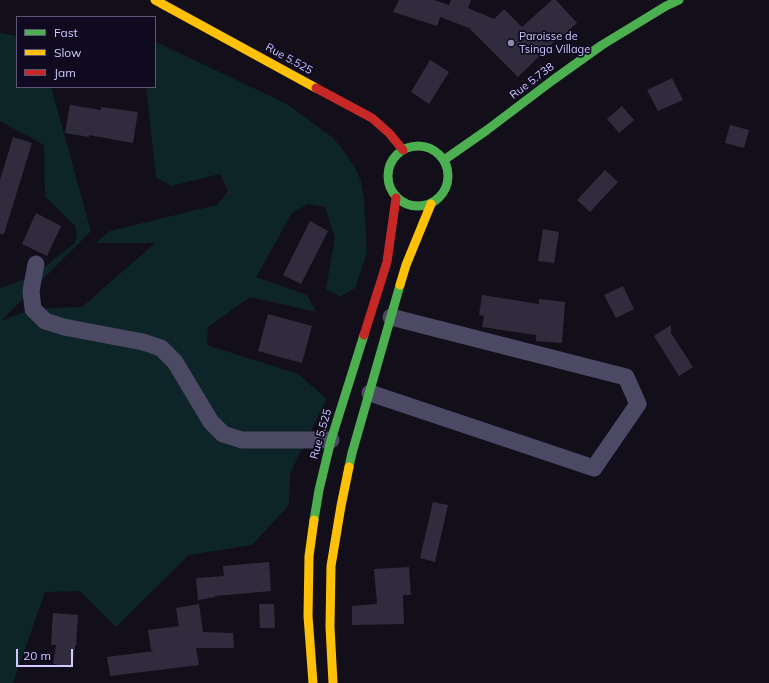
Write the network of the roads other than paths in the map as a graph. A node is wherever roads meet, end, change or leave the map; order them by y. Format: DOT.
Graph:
graph roads {
  1 [pos="156,0"];
  2 [pos="679,0"];
  3 [pos="404,150"];
  4 [pos="444,160"];
  5 [pos="396,198"];
  6 [pos="431,204"];
  7 [pos="36,264"];
  8 [pos="392,317"];
  9 [pos="370,393"];
  10 [pos="331,440"];
  11 [pos="313,683"];
  12 [pos="333,683"];
  1 -- 3 [label="street, Rue 5.525"];
  2 -- 4 [label="street, Rue 5.738"];
  3 -- 4 [label="street"];
  3 -- 5 [label="street"];
  4 -- 6 [label="street"];
  5 -- 6 [label="street"];
  5 -- 10 [label="street, Rue 5.525"];
  6 -- 8 [label="street"];
  7 -- 10 [label="street"];
  8 -- 9 [label="street"];
  8 -- 9 [label="street"];
  9 -- 12 [label="street"];
  10 -- 11 [label="street, Rue 5.525"];
}
